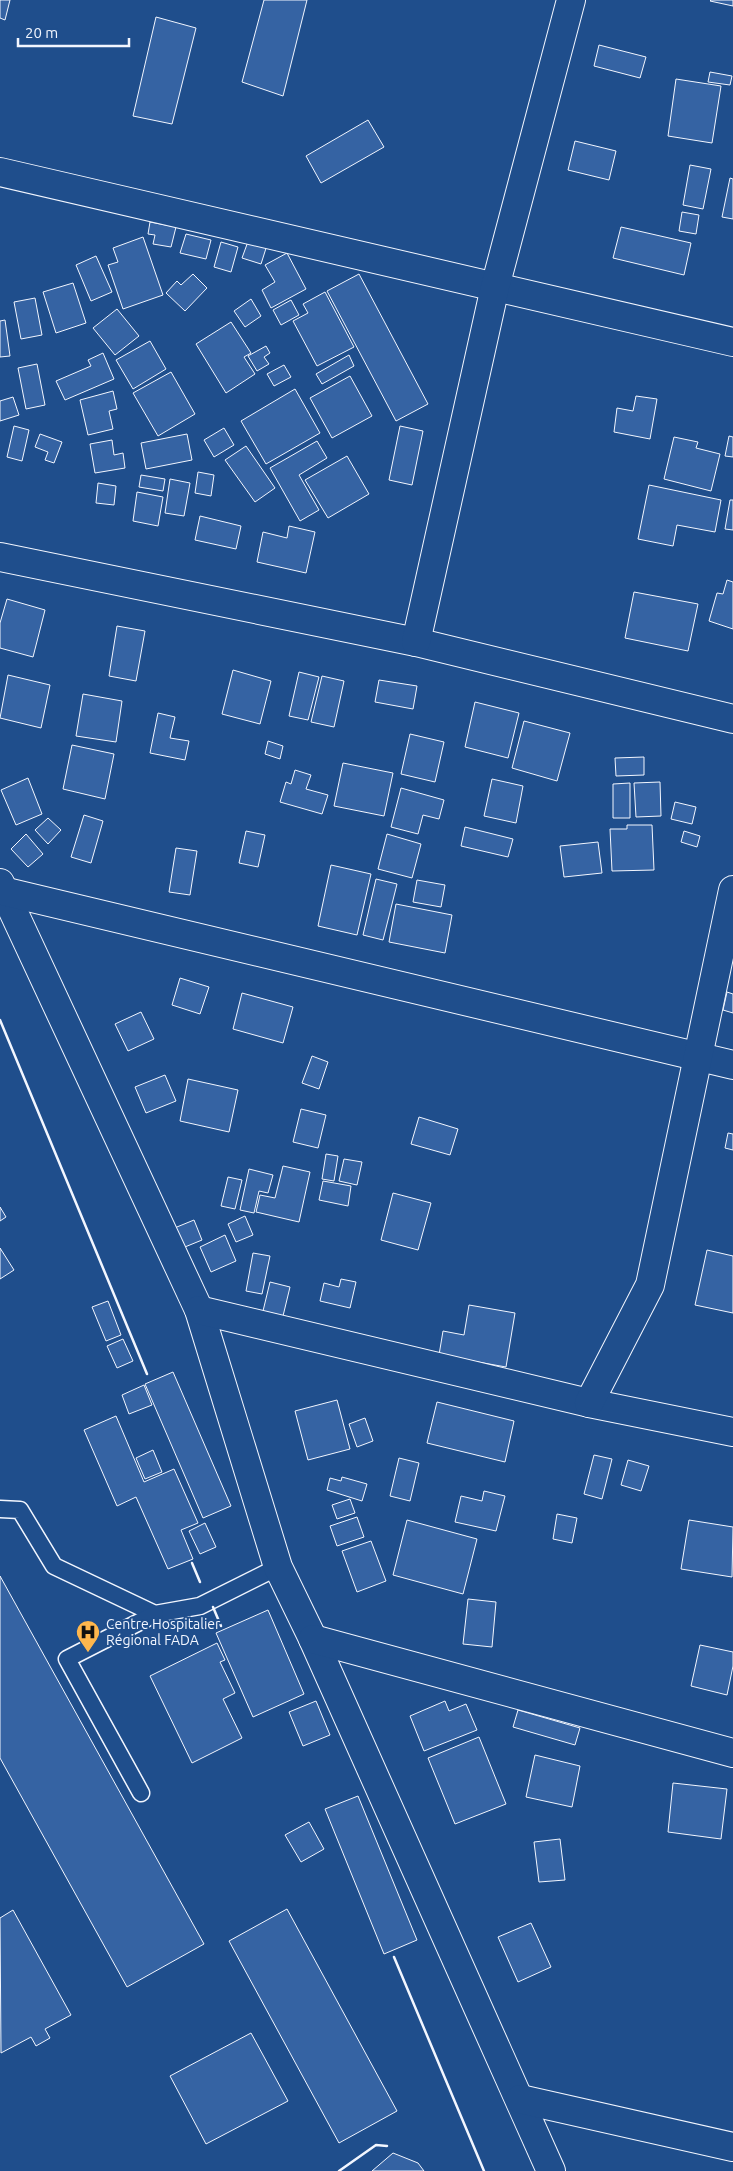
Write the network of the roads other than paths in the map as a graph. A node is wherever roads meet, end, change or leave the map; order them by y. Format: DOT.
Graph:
graph roads {
  1 [pos="571,0"];
  2 [pos="0,172"];
  3 [pos="495,286"];
  4 [pos="733,342"];
  5 [pos="0,558"];
  6 [pos="416,642"];
  7 [pos="733,719"];
  8 [pos="2,887"];
  9 [pos="733,890"];
  10 [pos="698,1057"];
  11 [pos="733,1066"];
  12 [pos="199,1310"];
  13 [pos="588,1402"];
  14 [pos="733,1432"];
  15 [pos="0,1509"];
  16 [pos="278,1567"];
  17 [pos="155,1614"];
  18 [pos="313,1639"];
  19 [pos="733,1753"];
  20 [pos="141,1793"];
  21 [pos="520,2099"];
  22 [pos="733,2147"];
  23 [pos="551,2171"];
  1 -- 3 [label="street"];
  2 -- 3 [label="street"];
  3 -- 4 [label="street"];
  3 -- 6 [label="street"];
  5 -- 6 [label="street"];
  6 -- 7 [label="street"];
  8 -- 10 [label="street"];
  8 -- 12 [label="street"];
  9 -- 10 [label="street"];
  10 -- 11 [label="street"];
  10 -- 13 [label="street"];
  12 -- 13 [label="street"];
  12 -- 16 [label="street"];
  13 -- 14 [label="street"];
  15 -- 17 [label="lane"];
  16 -- 17 [label="lane"];
  16 -- 18 [label="street"];
  17 -- 20 [label="lane"];
  18 -- 19 [label="street"];
  18 -- 21 [label="street"];
  21 -- 22 [label="street"];
  21 -- 23 [label="street"];
}
